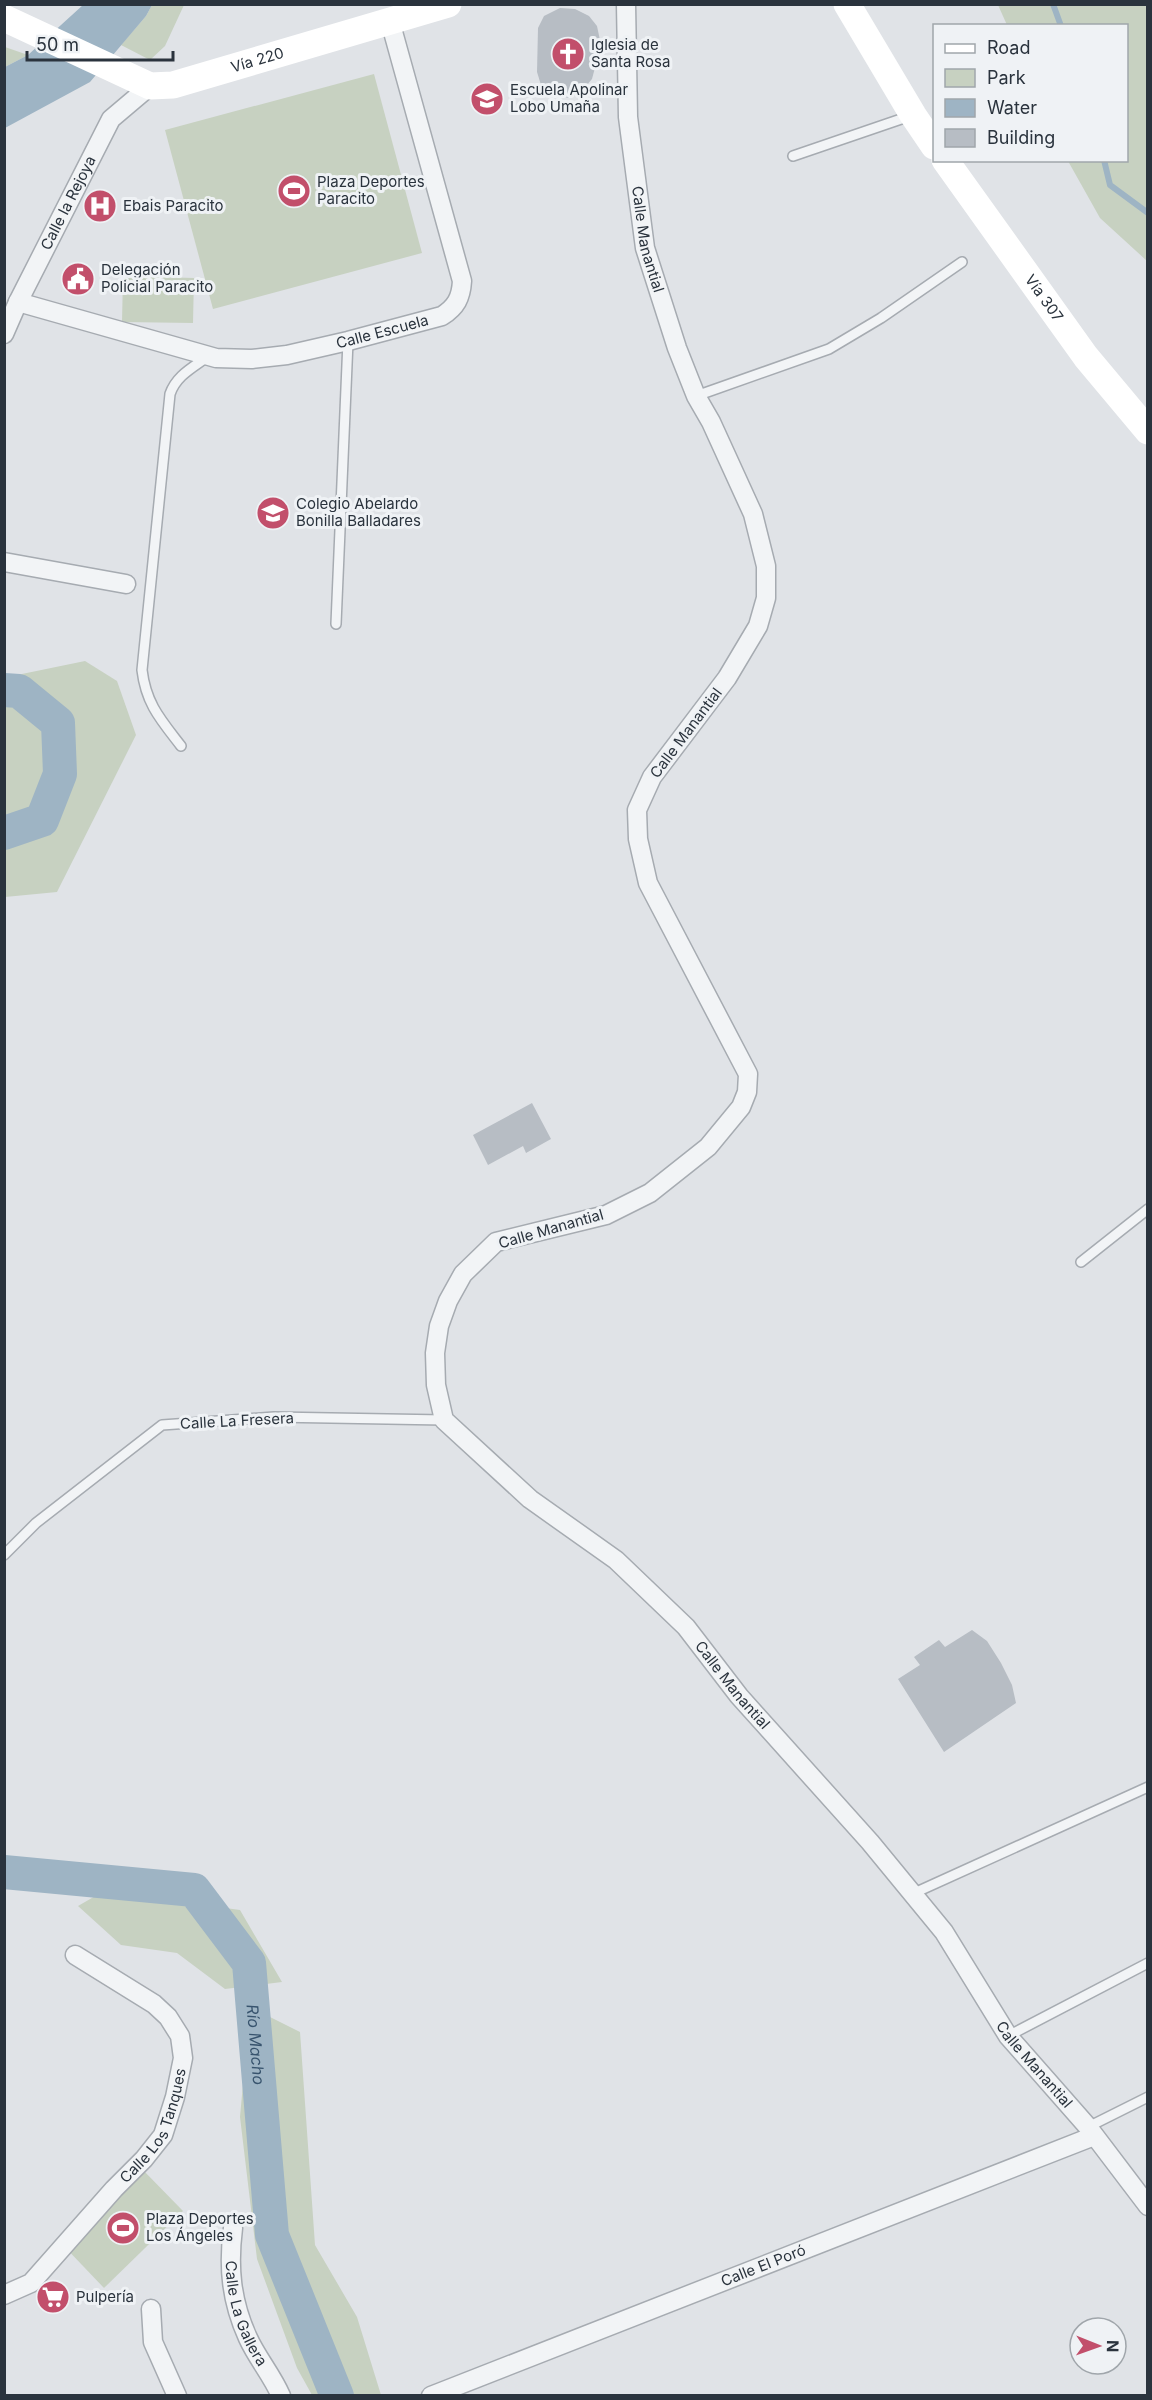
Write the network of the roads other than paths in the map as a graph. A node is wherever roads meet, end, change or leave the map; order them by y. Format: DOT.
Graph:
graph roads {
  1 [pos="448,4"];
  2 [pos="626,4"];
  3 [pos="847,4"];
  4 [pos="390,21"];
  5 [pos="12,22"];
  6 [pos="141,82"];
  7 [pos="913,115"];
  8 [pos="933,145"];
  9 [pos="793,156"];
  10 [pos="946,162"];
  11 [pos="962,262"];
  12 [pos="18,302"];
  13 [pos="4,334"];
  14 [pos="348,342"];
  15 [pos="209,356"];
  16 [pos="696,396"];
  17 [pos="1148,431"];
  18 [pos="4,562"];
  19 [pos="126,584"];
  20 [pos="336,624"];
  21 [pos="181,746"];
  22 [pos="1148,1209"];
  23 [pos="1081,1262"];
  24 [pos="444,1420"];
  25 [pos="4,1555"];
  26 [pos="1148,1787"];
  27 [pos="912,1894"];
  28 [pos="75,1956"];
  29 [pos="1148,1963"];
  30 [pos="1008,2036"];
  31 [pos="1148,2097"];
  32 [pos="1091,2132"];
  33 [pos="1148,2206"];
  34 [pos="233,2228"];
  35 [pos="4,2295"];
  36 [pos="151,2309"];
  37 [pos="177,2396"];
  38 [pos="281,2396"];
  39 [pos="431,2396"];
  1 -- 4 [label="street, Vía 220"];
  2 -- 16 [label="street, Calle Manantial"];
  3 -- 7 [label="street"];
  4 -- 6 [label="street, Vía 220"];
  4 -- 14 [label="street, Calle Escuela"];
  5 -- 6 [label="street"];
  6 -- 12 [label="street, Calle la Rejoya"];
  7 -- 8 [label="street"];
  7 -- 9 [label="lane"];
  10 -- 17 [label="street, Vía 307"];
  11 -- 16 [label="lane"];
  12 -- 13 [label="street, Calle la Rejoya"];
  12 -- 15 [label="street, Calle Escuela"];
  14 -- 15 [label="street, Calle Escuela"];
  14 -- 20 [label="lane"];
  15 -- 21 [label="lane"];
  16 -- 24 [label="street, Calle Manantial"];
  18 -- 19 [label="street"];
  22 -- 23 [label="lane"];
  24 -- 25 [label="lane, Calle La Fresera"];
  24 -- 27 [label="street, Calle Manantial"];
  26 -- 27 [label="lane"];
  27 -- 30 [label="street, Calle Manantial"];
  28 -- 35 [label="street, Calle Los Tanques"];
  29 -- 30 [label="lane"];
  30 -- 32 [label="street, Calle Manantial"];
  31 -- 32 [label="lane"];
  32 -- 33 [label="street, Calle Manantial"];
  32 -- 39 [label="street, Calle El Poró"];
  34 -- 38 [label="street, Calle La Gallera"];
  36 -- 37 [label="street"];
}
